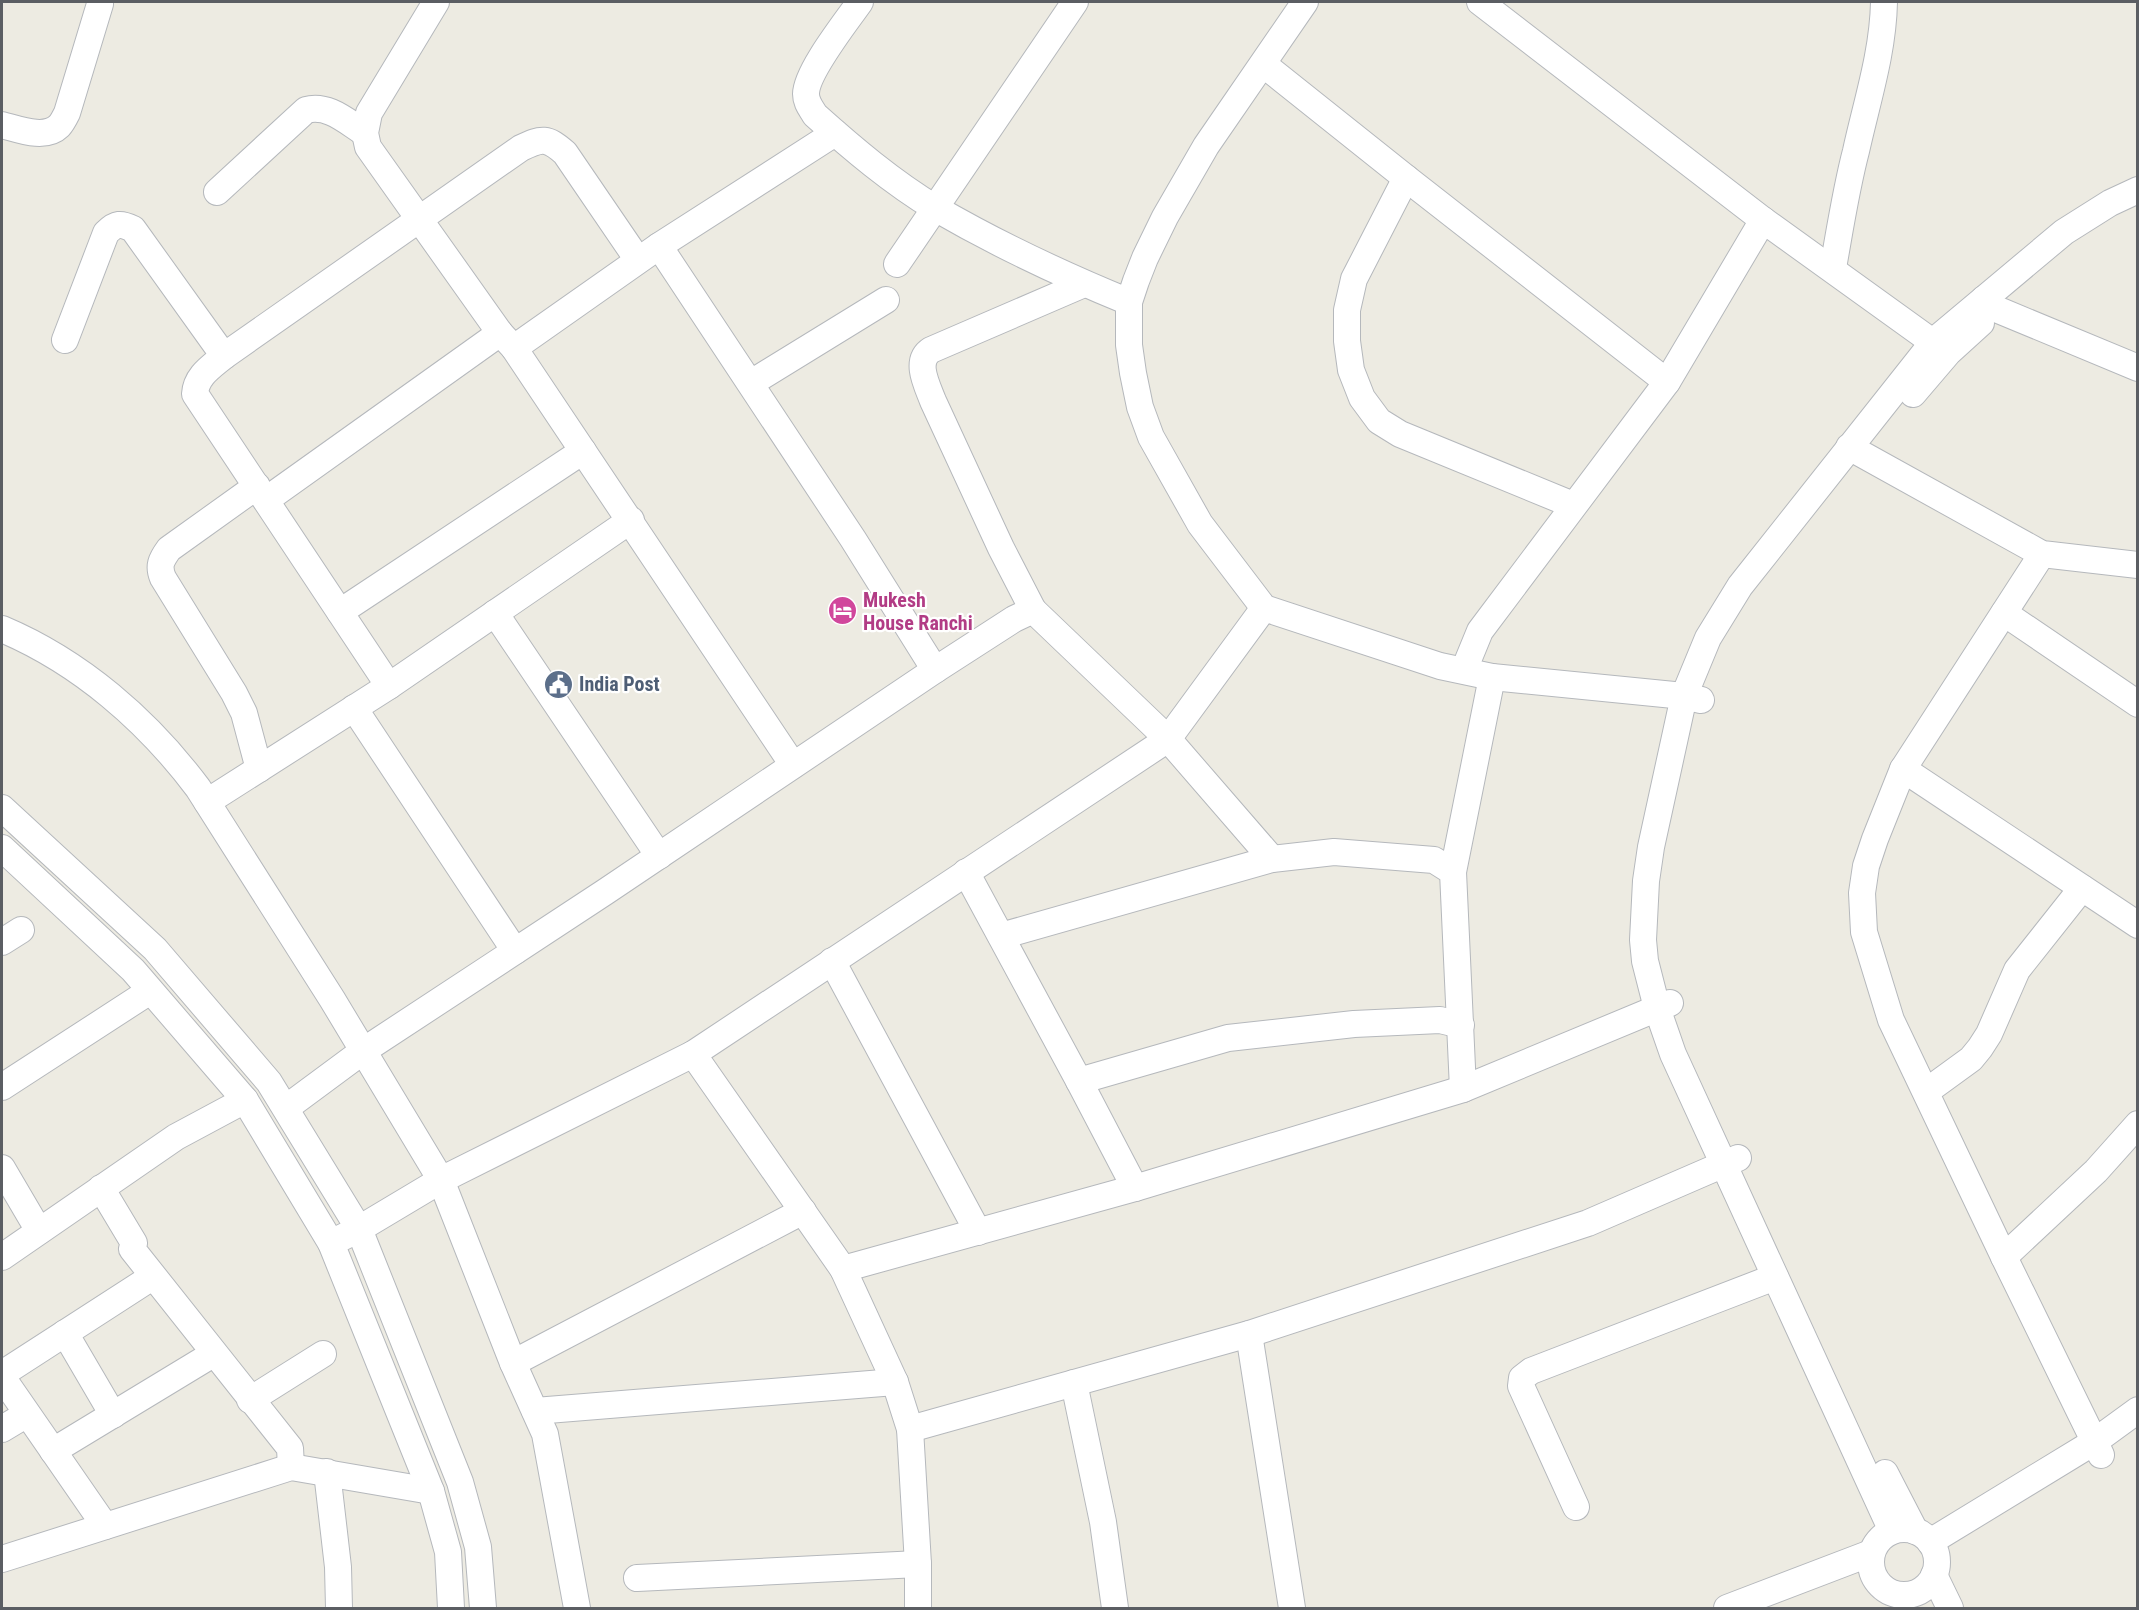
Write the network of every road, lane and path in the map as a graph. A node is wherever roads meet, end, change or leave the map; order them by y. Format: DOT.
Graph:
graph roads {
  1 [pos="103,2"];
  2 [pos="436,2"];
  3 [pos="860,2"];
  4 [pos="1075,2"];
  5 [pos="1305,2"];
  6 [pos="1480,2"];
  7 [pos="1884,2"];
  8 [pos="1263,64"];
  9 [pos="2,125"];
  10 [pos="365,133"];
  11 [pos="835,133"];
  12 [pos="1406,178"];
  13 [pos="2138,190"];
  14 [pos="217,192"];
  15 [pos="934,207"];
  16 [pos="2138,207"];
  17 [pos="419,218"];
  18 [pos="1763,220"];
  19 [pos="648,254"];
  20 [pos="897,264"];
  21 [pos="1833,268"];
  22 [pos="1084,284"];
  23 [pos="886,300"];
  24 [pos="1129,302"];
  25 [pos="1990,304"];
  26 [pos="65,340"];
  27 [pos="507,340"];
  28 [pos="1941,347"];
  29 [pos="224,356"];
  30 [pos="2138,368"];
  31 [pos="1667,382"];
  32 [pos="751,383"];
  33 [pos="583,450"];
  34 [pos="1855,451"];
  35 [pos="261,493"];
  36 [pos="1574,505"];
  37 [pos="631,520"];
  38 [pos="2042,554"];
  39 [pos="2138,565"];
  40 [pos="1264,608"];
  41 [pos="1033,610"];
  42 [pos="340,612"];
  43 [pos="495,613"];
  44 [pos="2004,613"];
  45 [pos="2,629"];
  46 [pos="935,670"];
  47 [pos="1464,670"];
  48 [pos="1492,677"];
  49 [pos="389,686"];
  50 [pos="1692,698"];
  51 [pos="2138,704"];
  52 [pos="354,708"];
  53 [pos="1168,739"];
  54 [pos="793,765"];
  55 [pos="259,769"];
  56 [pos="1903,770"];
  57 [pos="207,802"];
  58 [pos="2,808"];
  59 [pos="2,848"];
  60 [pos="659,856"];
  61 [pos="1272,859"];
  62 [pos="966,872"];
  63 [pos="1453,872"];
  64 [pos="2082,888"];
  65 [pos="2138,925"];
  66 [pos="1001,936"];
  67 [pos="155,949"];
  68 [pos="515,951"];
  69 [pos="832,961"];
  70 [pos="133,970"];
  71 [pos="150,991"];
  72 [pos="1664,1005"];
  73 [pos="1461,1025"];
  74 [pos="363,1051"];
  75 [pos="693,1054"];
  76 [pos="1079,1081"];
  77 [pos="2,1087"];
  78 [pos="1463,1089"];
  79 [pos="1927,1091"];
  80 [pos="245,1100"];
  81 [pos="286,1108"];
  82 [pos="2138,1124"];
  83 [pos="1730,1161"];
  84 [pos="4,1178"];
  85 [pos="441,1180"];
  86 [pos="101,1188"];
  87 [pos="1135,1188"];
  88 [pos="803,1211"];
  89 [pos="359,1229"];
  90 [pos="39,1231"];
  91 [pos="978,1232"];
  92 [pos="331,1243"];
  93 [pos="2,1257"];
  94 [pos="2004,1257"];
  95 [pos="843,1269"];
  96 [pos="152,1277"];
  97 [pos="1775,1277"];
  98 [pos="65,1333"];
  99 [pos="1249,1334"];
  100 [pos="213,1354"];
  101 [pos="323,1354"];
  102 [pos="513,1363"];
  103 [pos="2,1376"];
  104 [pos="895,1382"];
  105 [pos="1074,1383"];
  106 [pos="250,1400"];
  107 [pos="2138,1410"];
  108 [pos="535,1411"];
  109 [pos="27,1414"];
  110 [pos="113,1415"];
  111 [pos="2138,1426"];
  112 [pos="2,1429"];
  113 [pos="910,1429"];
  114 [pos="2097,1448"];
  115 [pos="53,1451"];
  116 [pos="291,1467"];
  117 [pos="327,1472"];
  118 [pos="431,1491"];
  119 [pos="1576,1507"];
  120 [pos="105,1527"];
  121 [pos="2,1559"];
  122 [pos="1871,1561"];
  123 [pos="1921,1562"];
  124 [pos="918,1564"];
  125 [pos="638,1578"];
  126 [pos="339,1608"];
  127 [pos="451,1608"];
  128 [pos="483,1608"];
  129 [pos="577,1608"];
  130 [pos="918,1608"];
  131 [pos="1115,1608"];
  132 [pos="1292,1608"];
  133 [pos="1727,1608"];
  134 [pos="1774,1608"];
  135 [pos="1950,1608"];
  1 -- 9 [label="street"];
  2 -- 10 [label="street"];
  3 -- 11 [label="street"];
  4 -- 15 [label="street"];
  5 -- 8 [label="street"];
  6 -- 18 [label="street"];
  7 -- 21 [label="street"];
  8 -- 12 [label="street"];
  8 -- 24 [label="street"];
  10 -- 14 [label="street"];
  10 -- 17 [label="street"];
  11 -- 15 [label="street"];
  11 -- 19 [label="street"];
  12 -- 31 [label="street"];
  12 -- 36 [label="street"];
  13 -- 25 [label="street"];
  15 -- 20 [label="street"];
  15 -- 22 [label="street"];
  16 -- 25 [label="street"];
  17 -- 19 [label="street"];
  17 -- 27 [label="street"];
  17 -- 29 [label="street"];
  18 -- 21 [label="street"];
  18 -- 31 [label="street"];
  19 -- 27 [label="street"];
  19 -- 32 [label="street"];
  21 -- 28 [label="street"];
  22 -- 24 [label="street"];
  22 -- 41 [label="street"];
  23 -- 32 [label="street"];
  24 -- 40 [label="street"];
  25 -- 28 [label="street"];
  25 -- 30 [label="street"];
  26 -- 29 [label="street"];
  27 -- 33 [label="street"];
  27 -- 35 [label="street"];
  28 -- 34 [label="street"];
  29 -- 35 [label="street"];
  31 -- 36 [label="street"];
  32 -- 46 [label="street"];
  33 -- 37 [label="street"];
  33 -- 42 [label="street"];
  34 -- 38 [label="street"];
  34 -- 50 [label="street"];
  35 -- 42 [label="street"];
  35 -- 55 [label="street"];
  36 -- 47 [label="street"];
  37 -- 43 [label="street"];
  37 -- 54 [label="street"];
  38 -- 39 [label="street"];
  38 -- 44 [label="street"];
  40 -- 47 [label="street"];
  40 -- 53 [label="street"];
  41 -- 46 [label="street"];
  41 -- 53 [label="street"];
  42 -- 49 [label="street"];
  43 -- 49 [label="street"];
  43 -- 60 [label="street"];
  44 -- 51 [label="street"];
  44 -- 56 [label="street"];
  45 -- 57 [label="street"];
  46 -- 54 [label="street"];
  47 -- 48 [label="street"];
  48 -- 50 [label="street"];
  48 -- 63 [label="street"];
  49 -- 52 [label="street"];
  50 -- 72 [label="street"];
  52 -- 55 [label="street"];
  52 -- 68 [label="street"];
  53 -- 61 [label="street"];
  53 -- 62 [label="street"];
  54 -- 60 [label="street"];
  55 -- 57 [label="street"];
  56 -- 64 [label="street"];
  56 -- 79 [label="street"];
  57 -- 74 [label="street"];
  58 -- 67 [label="street"];
  59 -- 70 [label="street"];
  60 -- 68 [label="street"];
  61 -- 63 [label="street"];
  61 -- 66 [label="street"];
  62 -- 66 [label="street"];
  62 -- 69 [label="street"];
  63 -- 73 [label="street"];
  64 -- 65 [label="street"];
  64 -- 79 [label="street"];
  66 -- 76 [label="street"];
  67 -- 70 [label="street"];
  67 -- 81 [label="street"];
  68 -- 74 [label="street"];
  69 -- 75 [label="street"];
  69 -- 91 [label="street"];
  70 -- 71 [label="street"];
  71 -- 77 [label="street"];
  71 -- 80 [label="street"];
  72 -- 78 [label="street"];
  72 -- 83 [label="street"];
  73 -- 76 [label="street"];
  73 -- 78 [label="street"];
  74 -- 81 [label="street"];
  74 -- 85 [label="street"];
  75 -- 85 [label="street"];
  75 -- 88 [label="street"];
  76 -- 87 [label="street"];
  78 -- 87 [label="street"];
  79 -- 94 [label="street"];
  80 -- 86 [label="street"];
  80 -- 92 [label="street"];
  81 -- 89 [label="street"];
  82 -- 94 [label="street"];
  83 -- 97 [label="street"];
  83 -- 99 [label="street"];
  83 -- 123 [label="street"];
  84 -- 90 [label="street"];
  85 -- 89 [label="street"];
  85 -- 102 [label="street"];
  86 -- 90 [label="street"];
  86 -- 96 [label="street"];
  87 -- 91 [label="street"];
  88 -- 95 [label="street"];
  88 -- 102 [label="street"];
  89 -- 92 [label="street"];
  89 -- 128 [label="street"];
  90 -- 93 [label="street"];
  91 -- 95 [label="street"];
  92 -- 118 [label="street"];
  94 -- 114 [label="street"];
  95 -- 104 [label="street"];
  96 -- 98 [label="street"];
  96 -- 100 [label="street"];
  97 -- 119 [label="street"];
  97 -- 123 [label="street"];
  98 -- 103 [label="street"];
  98 -- 110 [label="street"];
  99 -- 105 [label="street"];
  99 -- 132 [label="street"];
  100 -- 106 [label="street"];
  100 -- 110 [label="street"];
  101 -- 106 [label="street"];
  102 -- 108 [label="street"];
  103 -- 109 [label="street"];
  104 -- 108 [label="street"];
  104 -- 113 [label="street"];
  105 -- 113 [label="street"];
  105 -- 131 [label="street"];
  106 -- 116 [label="street"];
  107 -- 114 [label="street"];
  108 -- 129 [label="street"];
  109 -- 112 [label="street"];
  109 -- 115 [label="street"];
  110 -- 115 [label="street"];
  111 -- 114 [label="street"];
  113 -- 124 [label="street"];
  114 -- 123 [label="street"];
  115 -- 120 [label="street"];
  116 -- 117 [label="street"];
  116 -- 120 [label="street"];
  117 -- 118 [label="street"];
  117 -- 126 [label="street"];
  118 -- 127 [label="street"];
  120 -- 121 [label="street"];
  122 -- 123 [label="street"];
  122 -- 123 [label="street"];
  122 -- 133 [label="street"];
  122 -- 134 [label="street"];
  123 -- 135 [label="street"];
  124 -- 125 [label="street"];
  124 -- 130 [label="street"];
}
